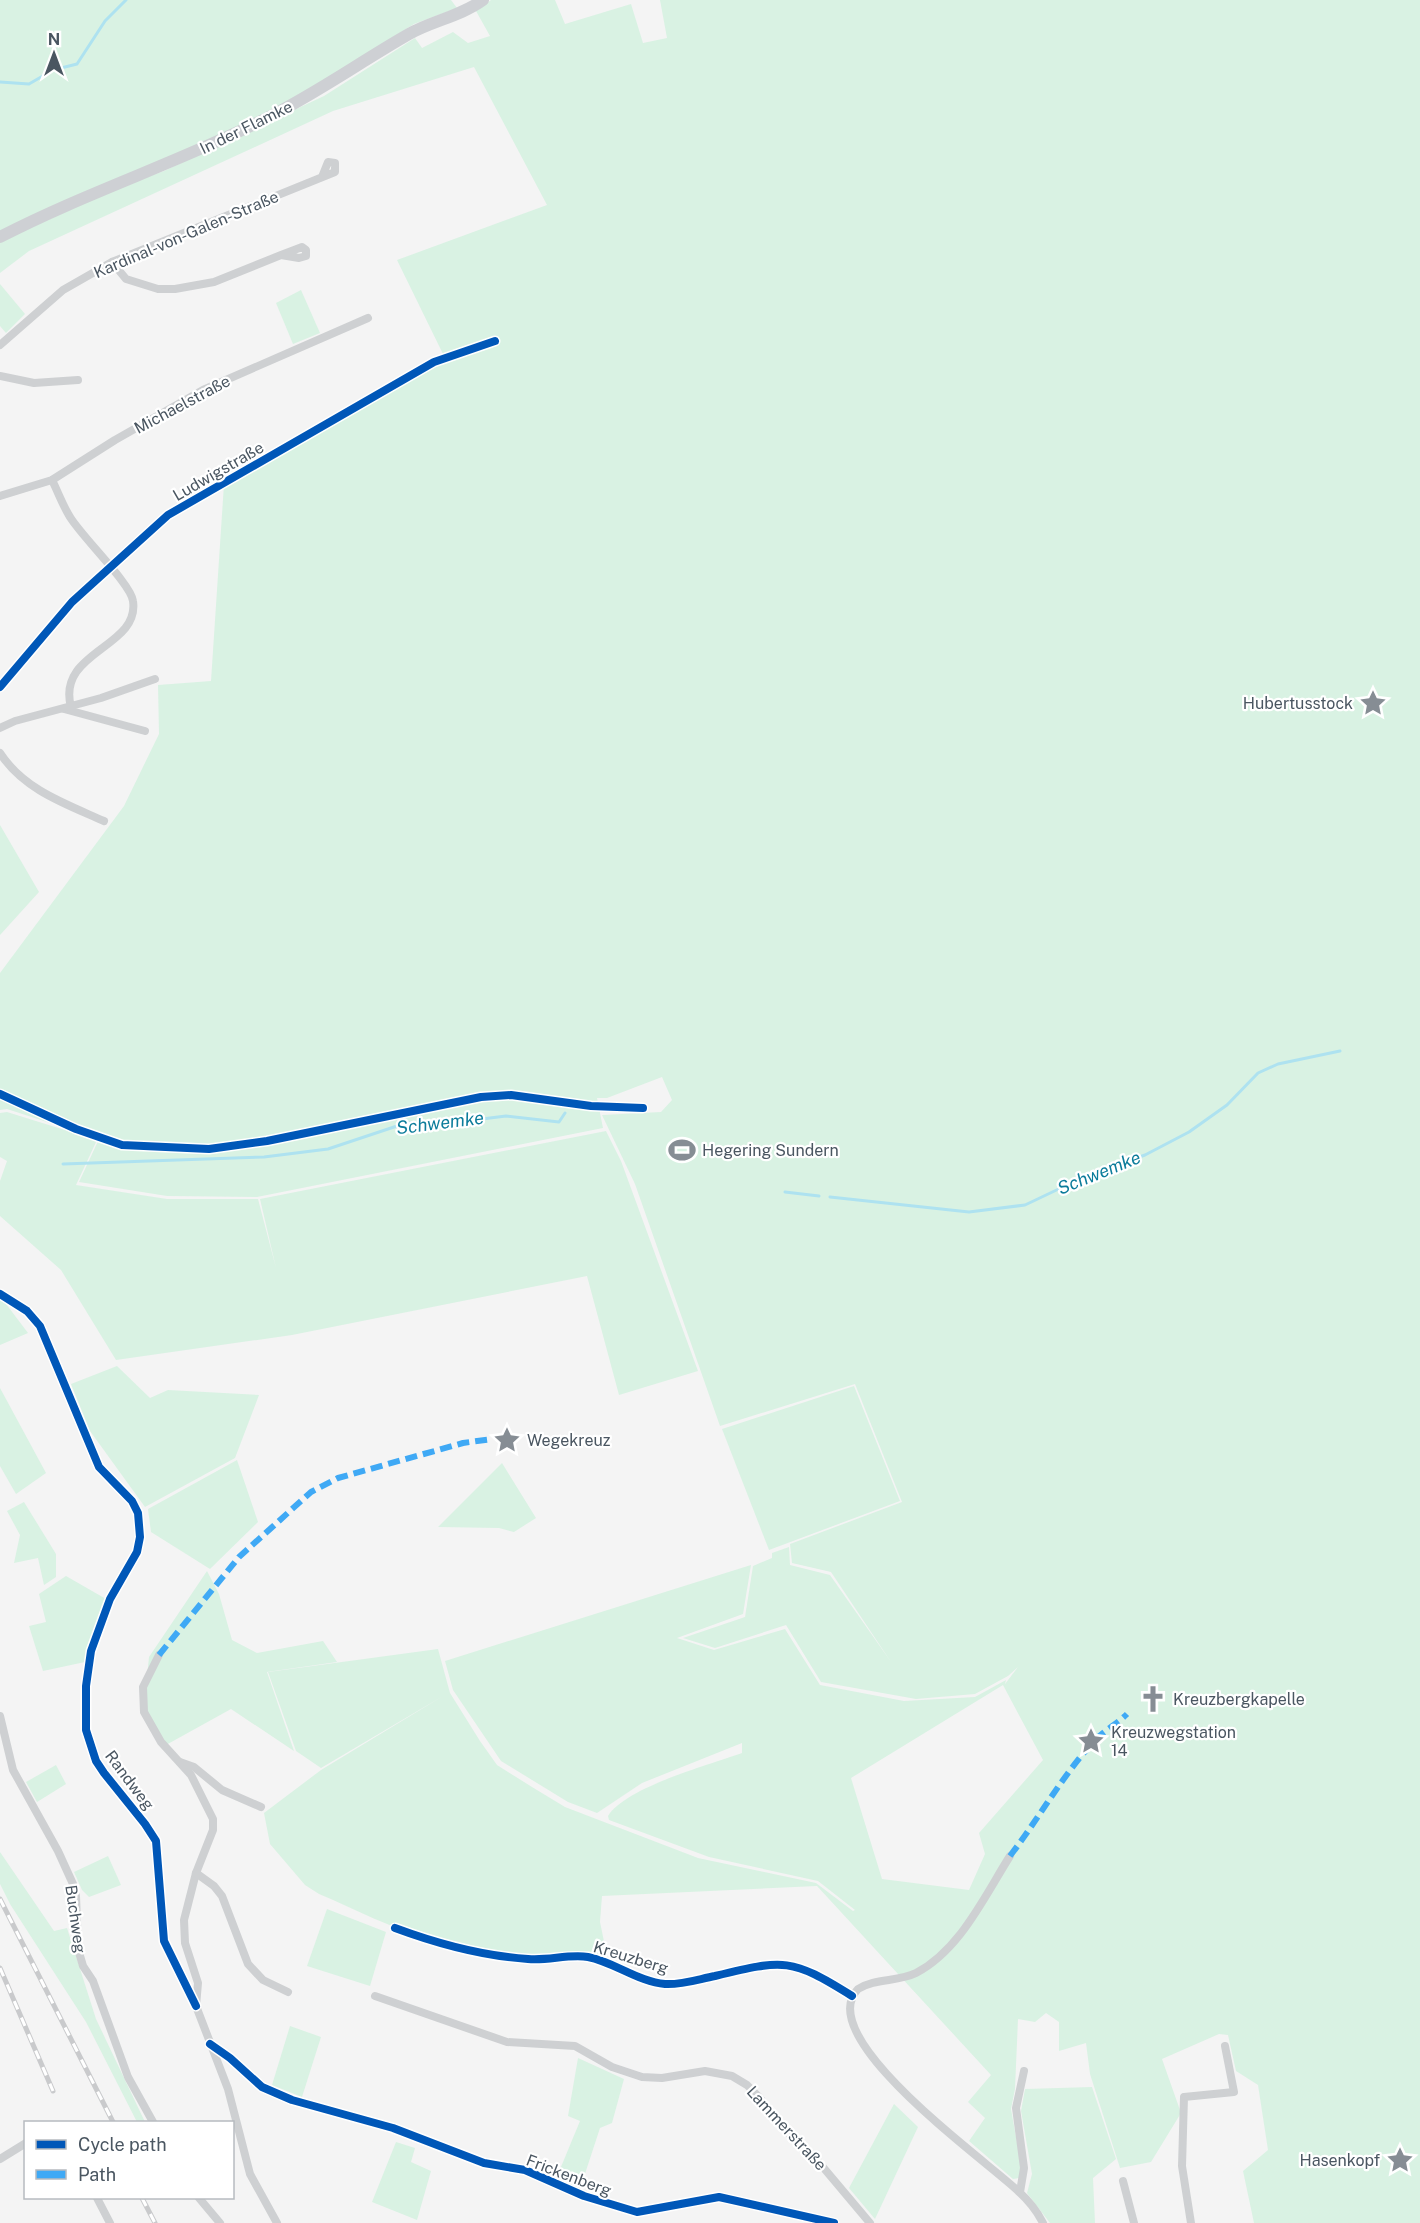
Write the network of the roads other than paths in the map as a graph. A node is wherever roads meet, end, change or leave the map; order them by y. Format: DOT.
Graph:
graph roads {
  1 [pos="483,0"];
  2 [pos="322,177"];
  3 [pos="0,237"];
  4 [pos="281,255"];
  5 [pos="112,262"];
  6 [pos="368,318"];
  7 [pos="495,341"];
  8 [pos="0,345"];
  9 [pos="0,376"];
  10 [pos="78,380"];
  11 [pos="52,480"];
  12 [pos="0,496"];
  13 [pos="110,569"];
  14 [pos="155,679"];
  15 [pos="0,687"];
  16 [pos="67,708"];
  17 [pos="0,728"];
  18 [pos="144,731"];
  19 [pos="0,753"];
  20 [pos="104,820"];
  21 [pos="0,1094"];
  22 [pos="643,1108"];
  23 [pos="0,1294"];
  24 [pos="159,1655"];
  25 [pos="0,1716"];
  26 [pos="180,1762"];
  27 [pos="261,1807"];
  28 [pos="1010,1856"];
  29 [pos="196,1873"];
  30 [pos="395,1928"];
  31 [pos="288,1992"];
  32 [pos="375,1996"];
  33 [pos="852,1996"];
  34 [pos="196,2006"];
  35 [pos="210,2044"];
  36 [pos="1226,2046"];
  37 [pos="1024,2071"];
  38 [pos="152,2121"];
  39 [pos="24,2145"];
  40 [pos="0,2159"];
  41 [pos="1123,2181"];
  42 [pos="1020,2192"];
  43 [pos="98,2199"];
  44 [pos="200,2199"];
  45 [pos="110,2223"];
  46 [pos="220,2223"];
  47 [pos="277,2223"];
  48 [pos="834,2223"];
  49 [pos="869,2223"];
  50 [pos="1043,2223"];
  51 [pos="1134,2223"];
  52 [pos="1191,2223"];
  1 -- 3 [label="main road, In der Flamke"];
  2 -- 5 [label="street, Kardinal-von-Galen-Straße"];
  4 -- 5 [label="street"];
  5 -- 8 [label="street, Kardinal-von-Galen-Straße"];
  6 -- 11 [label="street, Michaelstraße"];
  7 -- 13 [label="street, Ludwigstraße"];
  9 -- 10 [label="street"];
  11 -- 12 [label="street, Michaelstraße"];
  11 -- 13 [label="street"];
  13 -- 15 [label="street, Ludwigstraße"];
  13 -- 16 [label="street"];
  14 -- 16 [label="street"];
  16 -- 17 [label="street"];
  16 -- 18 [label="street"];
  19 -- 20 [label="street"];
  21 -- 22 [label="street"];
  23 -- 34 [label="street, Randweg"];
  24 -- 26 [label="street"];
  25 -- 38 [label="street, Buchweg"];
  26 -- 27 [label="street"];
  26 -- 29 [label="street"];
  28 -- 33 [label="street"];
  29 -- 31 [label="street"];
  29 -- 34 [label="street"];
  30 -- 33 [label="street, Kreuzberg"];
  32 -- 49 [label="street, Lammerstraße"];
  33 -- 42 [label="street"];
  34 -- 35 [label="street"];
  35 -- 47 [label="street"];
  35 -- 48 [label="street, Frickenberg"];
  36 -- 52 [label="street"];
  37 -- 42 [label="street"];
  39 -- 40 [label="street"];
  41 -- 51 [label="street"];
  42 -- 50 [label="street"];
  43 -- 45 [label="street"];
  44 -- 46 [label="street"];
}
